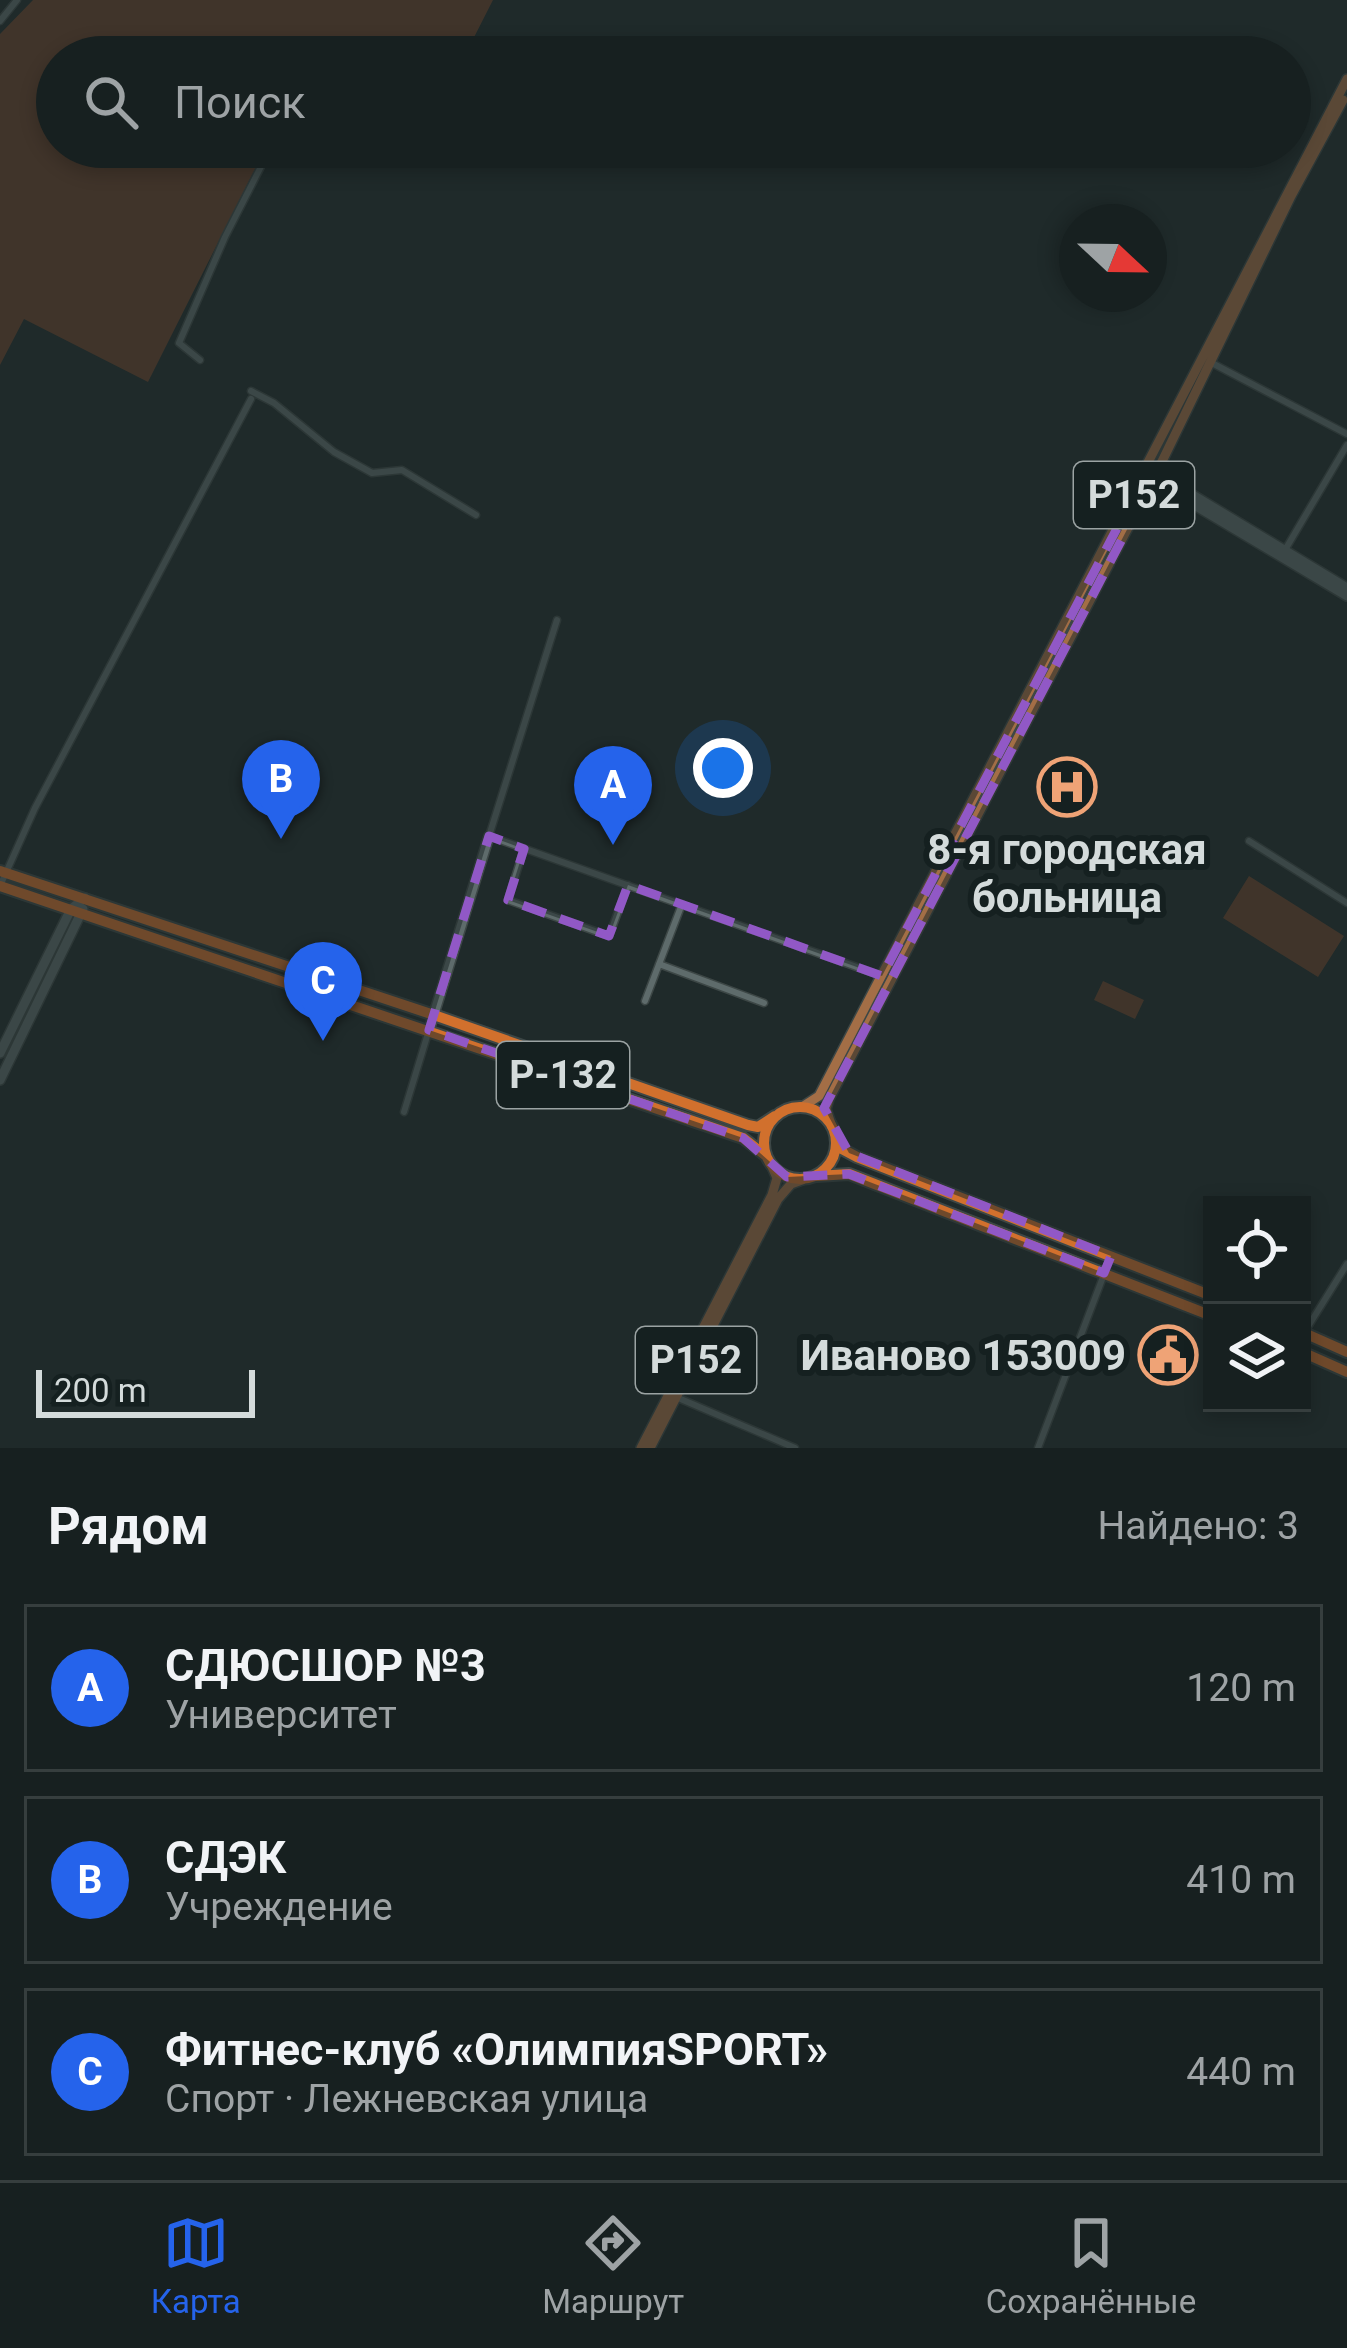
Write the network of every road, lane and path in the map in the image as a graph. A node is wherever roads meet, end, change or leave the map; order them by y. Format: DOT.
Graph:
graph roads {
  1 [pos="17,0"];
  2 [pos="0,21"];
  3 [pos="1347,79"];
  4 [pos="1347,92"];
  5 [pos="1311,145"];
  6 [pos="1311,163"];
  7 [pos="260,168"];
  8 [pos="1299,168"];
  9 [pos="1308,168"];
  10 [pos="200,360"];
  11 [pos="1210,362"];
  12 [pos="1347,434"];
  13 [pos="1347,445"];
  14 [pos="1151,474"];
  15 [pos="476,515"];
  16 [pos="1283,553"];
  17 [pos="1347,592"];
  18 [pos="557,620"];
  19 [pos="489,836"];
  20 [pos="1249,841"];
  21 [pos="524,849"];
  22 [pos="3,872"];
  23 [pos="628,885"];
  24 [pos="0,886"];
  25 [pos="86,898"];
  26 [pos="1347,903"];
  27 [pos="682,904"];
  28 [pos="77,910"];
  29 [pos="659,964"];
  30 [pos="882,976"];
  31 [pos="646,1001"];
  32 [pos="764,1003"];
  33 [pos="434,1015"];
  34 [pos="429,1030"];
  35 [pos="0,1053"];
  36 [pos="0,1080"];
  37 [pos="802,1106"];
  38 [pos="404,1112"];
  39 [pos="775,1116"];
  40 [pos="834,1132"];
  41 [pos="769,1161"];
  42 [pos="817,1176"];
  43 [pos="802,1180"];
  44 [pos="1111,1256"];
  45 [pos="1347,1264"];
  46 [pos="1104,1273"];
  47 [pos="1203,1292"];
  48 [pos="1203,1312"];
  49 [pos="1311,1321"];
  50 [pos="1311,1337"];
  51 [pos="1347,1352"];
  52 [pos="1311,1356"];
  53 [pos="1347,1372"];
  54 [pos="673,1396"];
  55 [pos="646,1448"];
  56 [pos="795,1448"];
  57 [pos="1038,1448"];
  1 -- 2 [label="street"];
  3 -- 5 [label="main road, Р152"];
  4 -- 6 [label="main road, Р152"];
  7 -- 10 [label="street"];
  8 -- 14 [label="main road, Р152"];
  9 -- 11 [label="main road, Р152"];
  11 -- 12 [label="street"];
  11 -- 14 [label="main road, Р152"];
  13 -- 16 [label="street"];
  14 -- 16 [label="main road"];
  14 -- 30 [label="main road, Р152"];
  14 -- 40 [label="main road, Р152"];
  15 -- 22 [label="street"];
  16 -- 17 [label="main road"];
  18 -- 19 [label="street"];
  19 -- 21 [label="street"];
  19 -- 33 [label="main road"];
  20 -- 26 [label="street"];
  21 -- 23 [label="street"];
  21 -- 23 [label="street"];
  22 -- 24 [label="street"];
  22 -- 25 [label="highway, Р-132"];
  23 -- 27 [label="street"];
  24 -- 28 [label="highway, Р-132"];
  25 -- 28 [label="main road"];
  25 -- 33 [label="highway, Р-132"];
  27 -- 29 [label="street"];
  27 -- 30 [label="street"];
  28 -- 34 [label="highway, Р-132"];
  28 -- 35 [label="main road"];
  28 -- 36 [label="main road"];
  29 -- 31 [label="street"];
  29 -- 32 [label="street"];
  30 -- 37 [label="main road, Р152"];
  33 -- 34 [label="main road"];
  33 -- 39 [label="highway, Р-132"];
  34 -- 38 [label="street"];
  34 -- 41 [label="highway, Р-132"];
  37 -- 39 [label="highway"];
  37 -- 40 [label="highway"];
  39 -- 41 [label="highway"];
  40 -- 42 [label="highway"];
  40 -- 44 [label="highway"];
  41 -- 43 [label="highway"];
  41 -- 54 [label="main road, Р152"];
  42 -- 43 [label="highway"];
  42 -- 46 [label="highway"];
  43 -- 54 [label="main road, Р152"];
  44 -- 46 [label="street"];
  44 -- 47 [label="highway"];
  45 -- 49 [label="street"];
  46 -- 48 [label="highway"];
  46 -- 57 [label="street"];
  50 -- 51 [label="highway"];
  52 -- 53 [label="highway"];
  54 -- 55 [label="main road, Р152"];
  54 -- 56 [label="street"];
}
